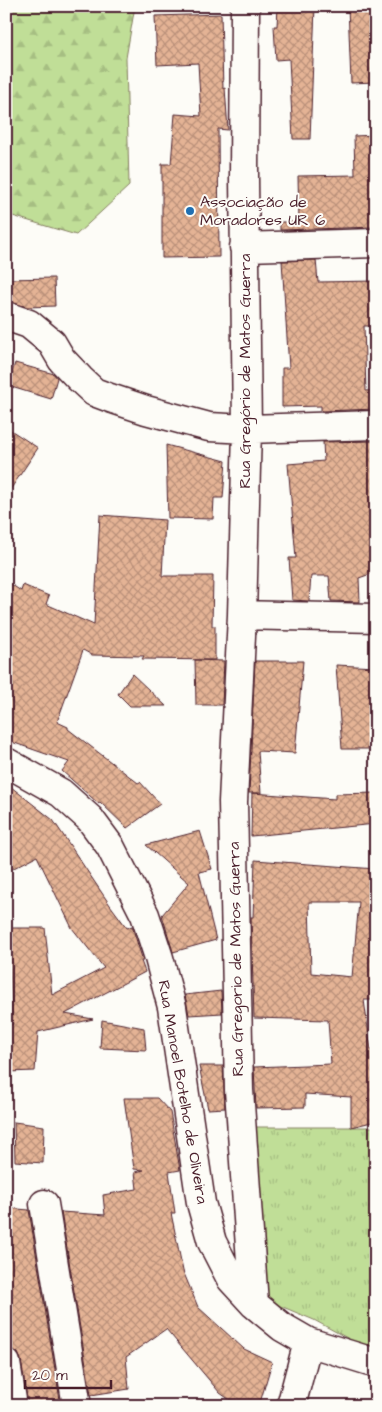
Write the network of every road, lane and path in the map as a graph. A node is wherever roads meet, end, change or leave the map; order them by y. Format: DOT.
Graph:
graph roads {
  1 [pos="245,6"];
  2 [pos="376,243"];
  3 [pos="244,247"];
  4 [pos="6,316"];
  5 [pos="376,425"];
  6 [pos="247,429"];
  7 [pos="242,615"];
  8 [pos="376,618"];
  9 [pos="6,762"];
  10 [pos="44,1204"];
  11 [pos="254,1304"];
  12 [pos="308,1342"];
  13 [pos="6,1363"];
  14 [pos="376,1363"];
  15 [pos="13,1406"];
  16 [pos="78,1406"];
  17 [pos="291,1406"];
  1 -- 3 [label="street, Rua Gregório de Matos Guerra"];
  2 -- 3 [label="street"];
  3 -- 6 [label="street, Rua Gregório de Matos Guerra"];
  4 -- 6 [label="street"];
  5 -- 6 [label="street"];
  6 -- 7 [label="street, Rua Gregório de Matos Guerra"];
  7 -- 8 [label="street"];
  7 -- 11 [label="street, Rua Gregorio de Matos Guerra"];
  9 -- 11 [label="street, Rua Manoel Botelho de Oliveira"];
  10 -- 16 [label="street"];
  11 -- 12 [label="street, Rua Manoel Botelho de Oliveira"];
  12 -- 14 [label="street, Rua Manoel Botelho de Oliveira"];
  12 -- 17 [label="street"];
  13 -- 15 [label="street"];
}
